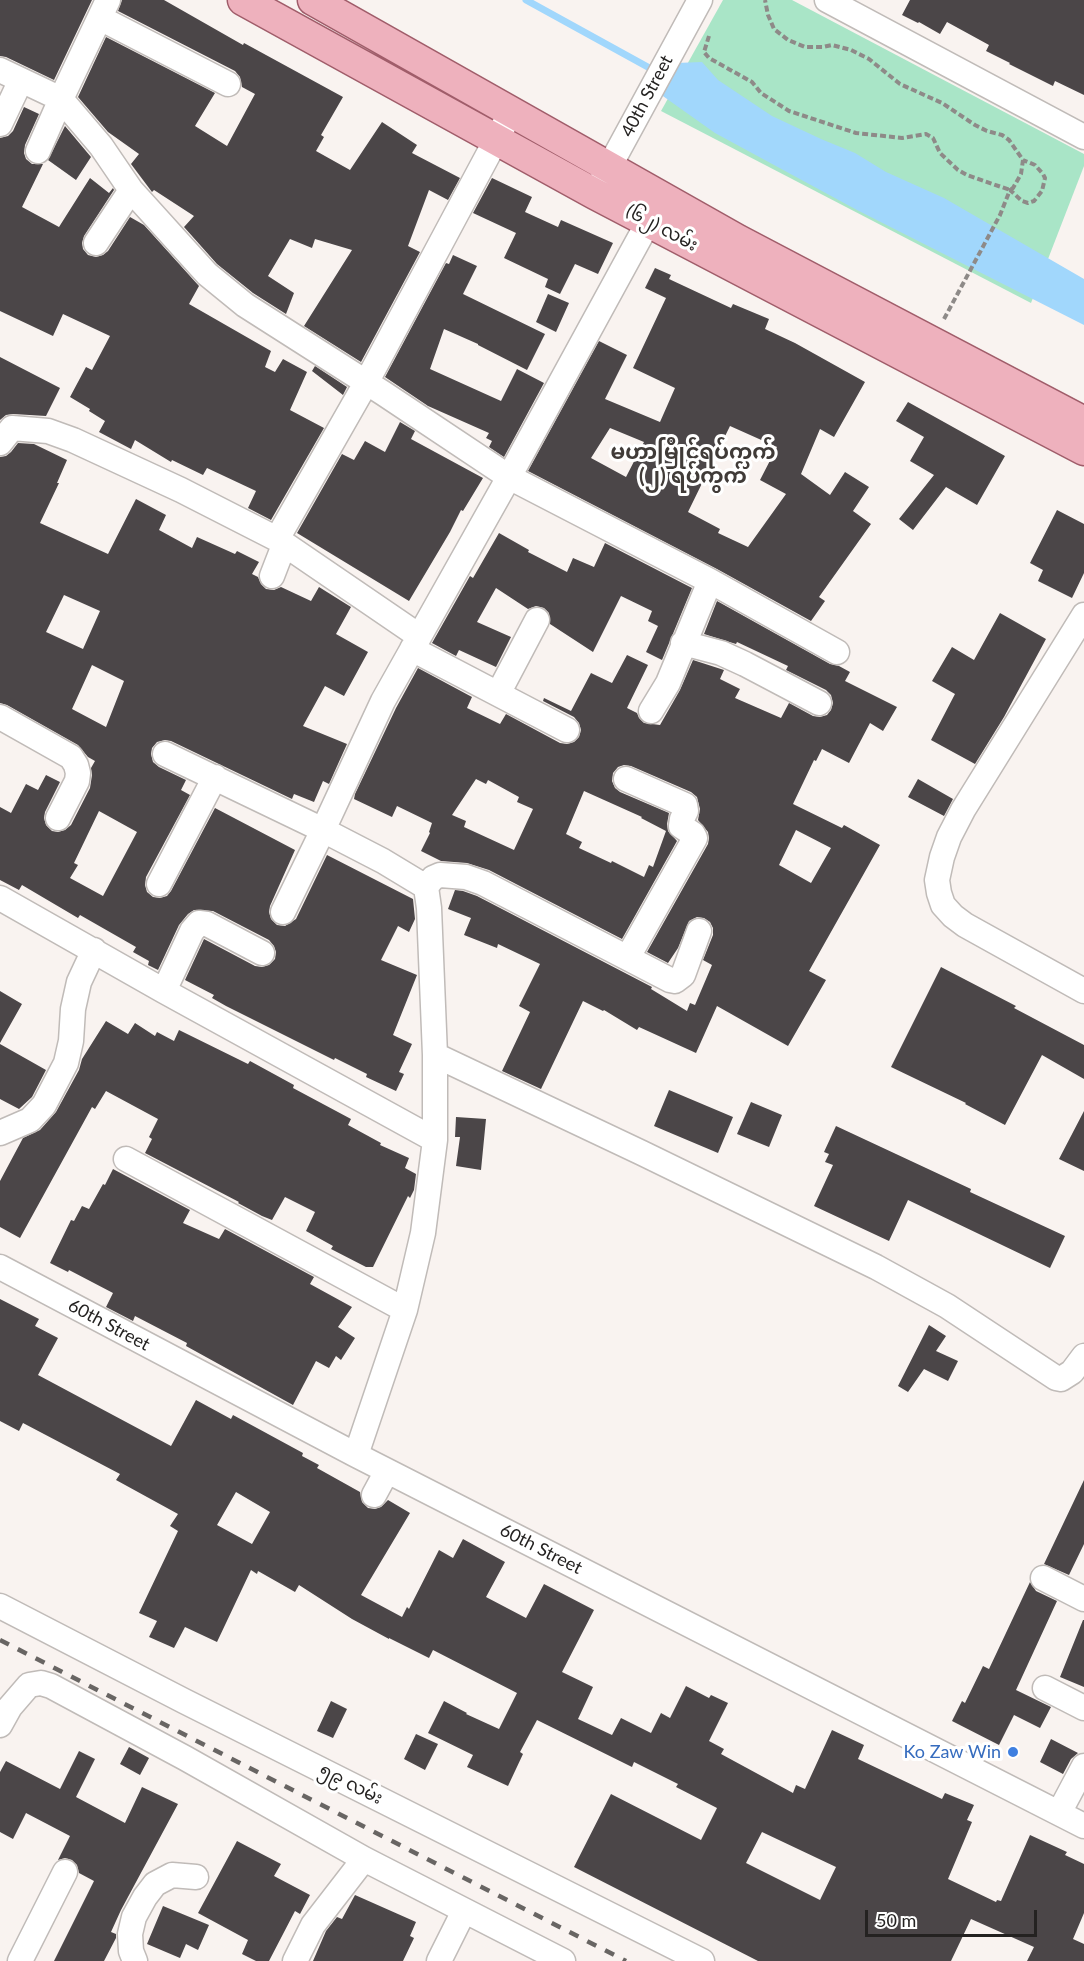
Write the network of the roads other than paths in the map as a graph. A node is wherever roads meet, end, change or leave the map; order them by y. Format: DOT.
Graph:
graph roads {
  1 [pos="243,0"];
  2 [pos="313,0"];
  3 [pos="700,0"];
  4 [pos="827,0"];
  5 [pos="104,9"];
  6 [pos="10,75"];
  7 [pos="228,84"];
  8 [pos="61,99"];
  9 [pos="511,112"];
  10 [pos="0,124"];
  11 [pos="1084,137"];
  12 [pos="496,141"];
  13 [pos="38,151"];
  14 [pos="609,166"];
  15 [pos="131,190"];
  16 [pos="595,194"];
  17 [pos="655,209"];
  18 [pos="96,243"];
  19 [pos="366,383"];
  20 [pos="1084,422"];
  21 [pos="0,443"];
  22 [pos="1084,450"];
  23 [pos="509,477"];
  24 [pos="280,542"];
  25 [pos="272,576"];
  26 [pos="710,581"];
  27 [pos="1084,615"];
  28 [pos="537,620"];
  29 [pos="416,643"];
  30 [pos="683,643"];
  31 [pos="837,652"];
  32 [pos="498,694"];
  33 [pos="819,703"];
  34 [pos="651,711"];
  35 [pos="0,717"];
  36 [pos="567,730"];
  37 [pos="165,754"];
  38 [pos="215,777"];
  39 [pos="626,779"];
  40 [pos="58,818"];
  41 [pos="323,830"];
  42 [pos="159,884"];
  43 [pos="426,887"];
  44 [pos="0,898"];
  45 [pos="283,912"];
  46 [pos="699,931"];
  47 [pos="94,950"];
  48 [pos="262,954"];
  49 [pos="628,957"];
  50 [pos="164,991"];
  51 [pos="1084,991"];
  52 [pos="435,1055"];
  53 [pos="0,1133"];
  54 [pos="435,1140"];
  55 [pos="126,1159"];
  56 [pos="0,1267"];
  57 [pos="405,1310"];
  58 [pos="1084,1356"];
  59 [pos="356,1455"];
  60 [pos="387,1471"];
  61 [pos="374,1495"];
  62 [pos="1042,1578"];
  63 [pos="1084,1599"];
  64 [pos="0,1606"];
  65 [pos="1045,1689"];
  66 [pos="1084,1708"];
  67 [pos="0,1725"];
  68 [pos="1084,1766"];
  69 [pos="1059,1813"];
  70 [pos="1084,1826"];
  71 [pos="364,1859"];
  72 [pos="65,1872"];
  73 [pos="196,1877"];
  74 [pos="464,1911"];
  75 [pos="20,1961"];
  76 [pos="135,1961"];
  77 [pos="295,1961"];
  78 [pos="439,1961"];
  79 [pos="563,1961"];
  80 [pos="702,1961"];
  1 -- 12 [label="main road, (၆၂) လမ်း"];
  2 -- 9 [label="main road, (၆၂) လမ်း"];
  3 -- 14 [label="street, 40th Street"];
  4 -- 11 [label="street"];
  5 -- 7 [label="street"];
  5 -- 8 [label="street"];
  6 -- 8 [label="street"];
  6 -- 10 [label="street"];
  8 -- 13 [label="street"];
  8 -- 15 [label="street"];
  9 -- 12 [label="street"];
  9 -- 14 [label="main road, (၆၂) လမ်း"];
  12 -- 16 [label="main road, (၆၂) လမ်း"];
  12 -- 19 [label="street"];
  14 -- 16 [label="street, 40th Street"];
  14 -- 17 [label="main road, (၆၂) လမ်း"];
  15 -- 18 [label="street"];
  15 -- 19 [label="street"];
  16 -- 17 [label="main road, (၆၂) လမ်း"];
  17 -- 20 [label="main road, (၆၂) လမ်း"];
  17 -- 22 [label="main road, (၆၂) လမ်း"];
  17 -- 23 [label="street"];
  19 -- 23 [label="street"];
  19 -- 24 [label="street"];
  21 -- 24 [label="street"];
  23 -- 26 [label="street"];
  23 -- 29 [label="street"];
  24 -- 25 [label="street"];
  24 -- 29 [label="street"];
  26 -- 30 [label="street"];
  26 -- 31 [label="street"];
  27 -- 51 [label="street"];
  28 -- 32 [label="street"];
  29 -- 32 [label="street"];
  29 -- 41 [label="street"];
  30 -- 33 [label="street"];
  30 -- 34 [label="street"];
  32 -- 36 [label="street"];
  35 -- 40 [label="street"];
  37 -- 38 [label="street"];
  38 -- 41 [label="street"];
  38 -- 42 [label="street"];
  39 -- 49 [label="street"];
  41 -- 43 [label="street"];
  41 -- 45 [label="street"];
  43 -- 49 [label="street"];
  43 -- 52 [label="street"];
  44 -- 47 [label="street"];
  46 -- 49 [label="street"];
  47 -- 50 [label="street"];
  47 -- 53 [label="street"];
  48 -- 50 [label="street"];
  50 -- 54 [label="street"];
  52 -- 54 [label="street"];
  52 -- 58 [label="street"];
  54 -- 57 [label="street"];
  55 -- 57 [label="street"];
  56 -- 59 [label="street, 60th Street"];
  57 -- 59 [label="street"];
  59 -- 60 [label="street, 60th Street"];
  60 -- 61 [label="street"];
  60 -- 69 [label="street, 60th Street"];
  62 -- 63 [label="street"];
  64 -- 80 [label="street, ၅၉ လမ်း"];
  65 -- 66 [label="street"];
  67 -- 71 [label="street"];
  68 -- 69 [label="street"];
  69 -- 70 [label="street, 60th Street"];
  71 -- 74 [label="street"];
  71 -- 77 [label="street"];
  72 -- 75 [label="street"];
  73 -- 76 [label="street"];
  74 -- 78 [label="street"];
  74 -- 79 [label="street"];
}
